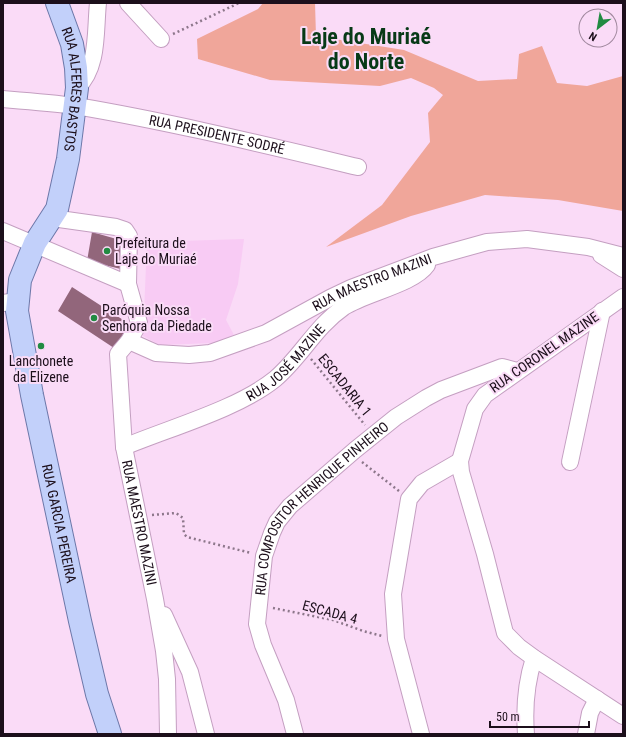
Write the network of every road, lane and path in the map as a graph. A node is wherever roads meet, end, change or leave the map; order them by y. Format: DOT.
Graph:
graph roads {
  1 [pos="57,3"];
  2 [pos="98,3"];
  3 [pos="128,3"];
  4 [pos="239,3"];
  5 [pos="162,39"];
  6 [pos="75,97"];
  7 [pos="3,99"];
  8 [pos="358,167"];
  9 [pos="52,218"];
  10 [pos="3,230"];
  11 [pos="35,243"];
  12 [pos="588,246"];
  13 [pos="623,256"];
  14 [pos="433,257"];
  15 [pos="623,269"];
  16 [pos="128,284"];
  17 [pos="623,298"];
  18 [pos="12,305"];
  19 [pos="602,311"];
  20 [pos="129,341"];
  21 [pos="302,348"];
  22 [pos="517,371"];
  23 [pos="373,435"];
  24 [pos="124,447"];
  25 [pos="350,453"];
  26 [pos="460,461"];
  27 [pos="570,462"];
  28 [pos="409,499"];
  29 [pos="138,518"];
  30 [pos="264,556"];
  31 [pos="155,599"];
  32 [pos="259,606"];
  33 [pos="396,639"];
  34 [pos="534,658"];
  35 [pos="597,699"];
  36 [pos="623,716"];
  37 [pos="110,734"];
  38 [pos="168,734"];
  39 [pos="206,734"];
  40 [pos="295,734"];
  41 [pos="421,734"];
  42 [pos="526,734"];
  43 [pos="586,734"];
  1 -- 6 [label="main road, RUA ALFERES BASTOS"];
  2 -- 6 [label="street"];
  3 -- 5 [label="street"];
  4 -- 5 [label="path"];
  6 -- 7 [label="street, RUA PRESIDENTE SODRÉ"];
  6 -- 8 [label="street, RUA PRESIDENTE SODRÉ"];
  6 -- 9 [label="main road, RUA ALFERES BASTOS"];
  9 -- 11 [label="main road, RUA ALFERES BASTOS"];
  9 -- 16 [label="street, RUA MAESTRO MAZINI"];
  10 -- 11 [label="street"];
  11 -- 16 [label="street"];
  11 -- 18 [label="main road, RUA ALFERES BASTOS"];
  12 -- 13 [label="street, RUA MAESTRO MAZINI"];
  12 -- 14 [label="street, RUA MAESTRO MAZINI"];
  12 -- 15 [label="street"];
  14 -- 20 [label="street, RUA MAESTRO MAZINI"];
  14 -- 21 [label="street, RUA JOSÉ MAZINE"];
  16 -- 20 [label="street, RUA MAESTRO MAZINI"];
  17 -- 19 [label="street, RUA CORONEL MAZINE"];
  18 -- 37 [label="main road, RUA GARCIA PEREIRA"];
  19 -- 22 [label="street, RUA CORONEL MAZINE"];
  19 -- 27 [label="street"];
  20 -- 24 [label="street, RUA MAESTRO MAZINI"];
  21 -- 23 [label="path, ESCADARIA 1"];
  21 -- 24 [label="street, RUA JOSÉ MAZINE"];
  22 -- 23 [label="street, RUA COMPOSITOR HENRIQUE PINHEIRO"];
  22 -- 26 [label="street, RUA CORONEL MAZINE"];
  23 -- 25 [label="street, RUA COMPOSITOR HENRIQUE PINHEIRO"];
  24 -- 29 [label="street, RUA MAESTRO MAZINI"];
  25 -- 28 [label="path"];
  25 -- 30 [label="street, RUA COMPOSITOR HENRIQUE PINHEIRO"];
  26 -- 28 [label="street"];
  26 -- 34 [label="street"];
  28 -- 33 [label="street"];
  29 -- 30 [label="path"];
  29 -- 31 [label="street, RUA MAESTRO MAZINI"];
  30 -- 32 [label="street, RUA COMPOSITOR HENRIQUE PINHEIRO"];
  31 -- 38 [label="street"];
  31 -- 39 [label="street"];
  32 -- 33 [label="path, ESCADA 4"];
  32 -- 40 [label="street, RUA COMPOSITOR HENRIQUE PINHEIRO"];
  33 -- 41 [label="street"];
  34 -- 35 [label="street"];
  34 -- 42 [label="street"];
  35 -- 36 [label="street"];
  35 -- 43 [label="street"];
}
